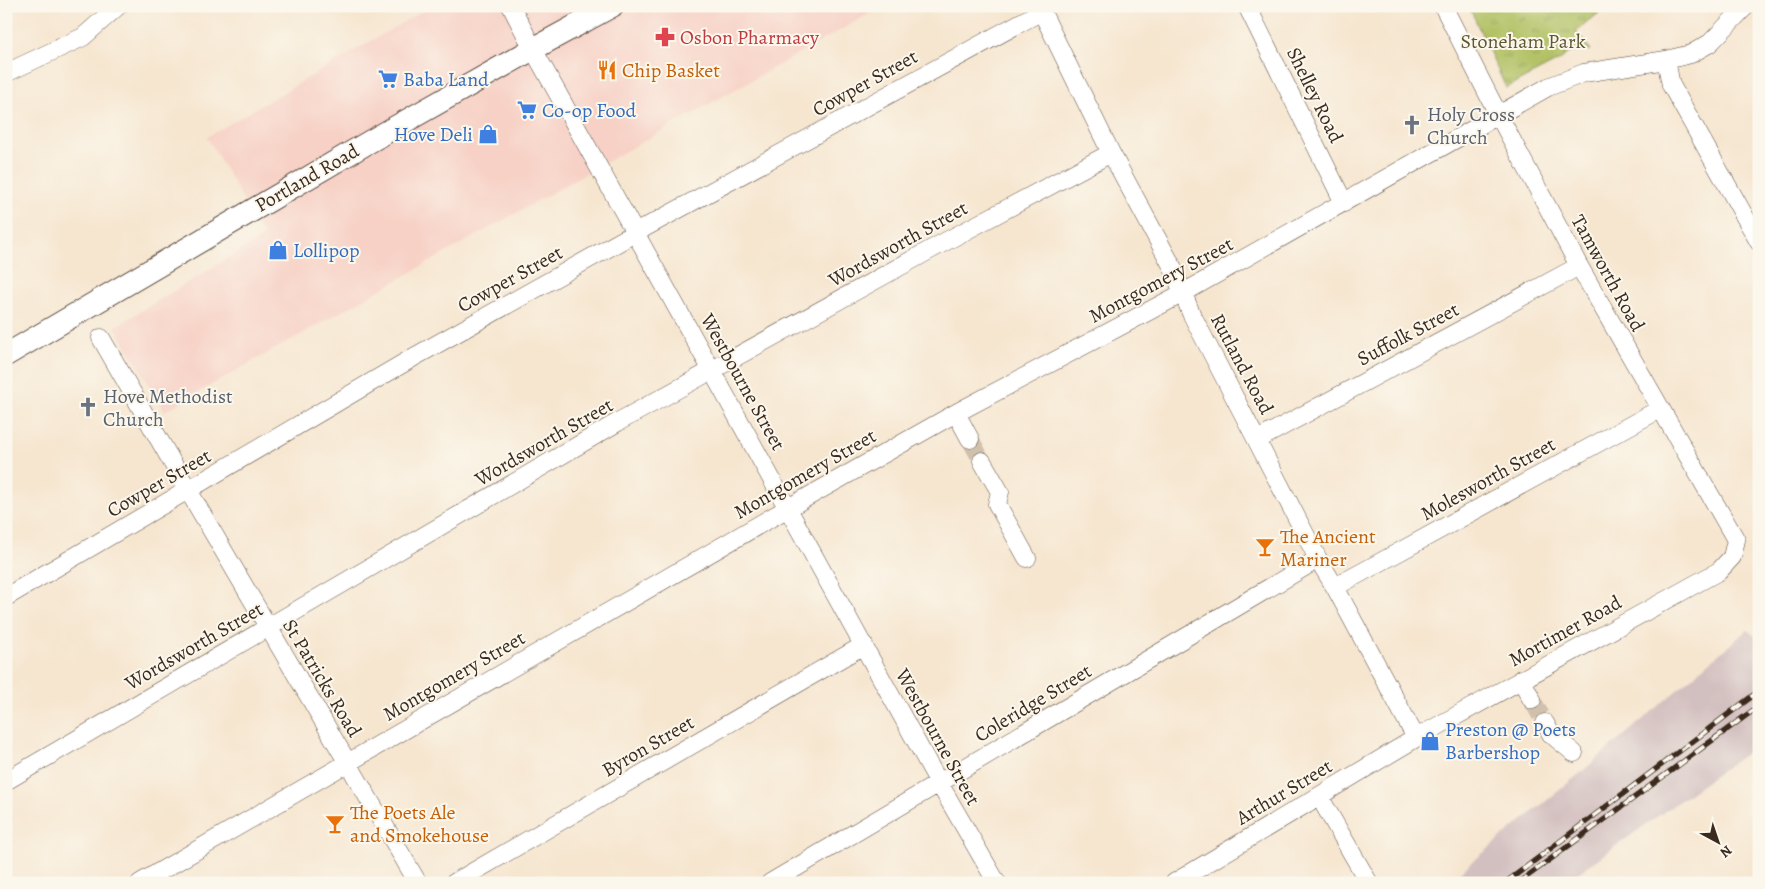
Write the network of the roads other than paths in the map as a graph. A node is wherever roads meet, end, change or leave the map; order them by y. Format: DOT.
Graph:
graph roads {
  1 [pos="118,6"];
  2 [pos="511,6"];
  3 [pos="612,6"];
  4 [pos="1247,6"];
  5 [pos="1443,6"];
  6 [pos="1746,6"];
  7 [pos="1040,8"];
  8 [pos="533,49"];
  9 [pos="1666,60"];
  10 [pos="6,73"];
  11 [pos="1499,116"];
  12 [pos="1111,153"];
  13 [pos="1344,203"];
  14 [pos="635,233"];
  15 [pos="1759,242"];
  16 [pos="1578,266"];
  17 [pos="1184,293"];
  18 [pos="101,338"];
  19 [pos="6,355"];
  20 [pos="712,371"];
  21 [pos="1660,409"];
  22 [pos="956,413"];
  23 [pos="970,439"];
  24 [pos="1257,440"];
  25 [pos="982,462"];
  26 [pos="188,490"];
  27 [pos="788,508"];
  28 [pos="1027,558"];
  29 [pos="1732,558"];
  30 [pos="1318,559"];
  31 [pos="1335,587"];
  32 [pos="6,597"];
  33 [pos="268,627"];
  34 [pos="864,645"];
  35 [pos="1521,679"];
  36 [pos="1532,700"];
  37 [pos="1545,723"];
  38 [pos="1416,738"];
  39 [pos="1574,753"];
  40 [pos="348,763"];
  41 [pos="6,781"];
  42 [pos="939,783"];
  43 [pos="1319,796"];
  44 [pos="772,882"];
  45 [pos="140,883"];
  46 [pos="418,883"];
  47 [pos="454,883"];
  48 [pos="997,883"];
  49 [pos="1174,883"];
  50 [pos="1370,883"];
  1 -- 10 [label="street"];
  2 -- 8 [label="street, Westbourne Street"];
  3 -- 8 [label="street, Portland Road"];
  4 -- 13 [label="street, Shelley Road"];
  5 -- 11 [label="street, Tamworth Road"];
  6 -- 9 [label="street, Montgomery Street"];
  7 -- 12 [label="street, Rutland Road"];
  7 -- 14 [label="street, Cowper Street"];
  8 -- 14 [label="street, Westbourne Street"];
  8 -- 19 [label="street, Portland Road"];
  9 -- 11 [label="street, Montgomery Street"];
  9 -- 15 [label="street"];
  11 -- 13 [label="street, Montgomery Street"];
  11 -- 16 [label="street, Tamworth Road"];
  12 -- 17 [label="street, Rutland Road"];
  12 -- 20 [label="street, Wordsworth Street"];
  13 -- 17 [label="street, Montgomery Street"];
  14 -- 20 [label="street, Westbourne Street"];
  14 -- 26 [label="street, Cowper Street"];
  16 -- 21 [label="street, Tamworth Road"];
  16 -- 24 [label="street, Suffolk Street"];
  17 -- 22 [label="street, Montgomery Street"];
  17 -- 24 [label="street, Rutland Road"];
  18 -- 26 [label="street, St Patricks Road"];
  20 -- 27 [label="street, Westbourne Street"];
  20 -- 33 [label="street, Wordsworth Street"];
  21 -- 29 [label="street, Tamworth Road"];
  21 -- 31 [label="street, Molesworth Street"];
  22 -- 23 [label="street"];
  22 -- 27 [label="street, Montgomery Street"];
  24 -- 30 [label="street, Rutland Road"];
  25 -- 28 [label="street"];
  26 -- 32 [label="street, Cowper Street"];
  26 -- 33 [label="street, St Patricks Road"];
  27 -- 34 [label="street, Westbourne Street"];
  27 -- 40 [label="street, Montgomery Street"];
  29 -- 35 [label="street, Mortimer Road"];
  30 -- 31 [label="street, Rutland Road"];
  30 -- 42 [label="street, Coleridge Street"];
  31 -- 38 [label="street, Rutland Road"];
  33 -- 40 [label="street, St Patricks Road"];
  33 -- 41 [label="street, Wordsworth Street"];
  34 -- 42 [label="street, Westbourne Street"];
  34 -- 47 [label="street, Byron Street"];
  35 -- 36 [label="street"];
  35 -- 38 [label="street, Mortimer Road"];
  37 -- 39 [label="street"];
  38 -- 43 [label="street, Arthur Street"];
  40 -- 45 [label="street, Montgomery Street"];
  40 -- 46 [label="street, St Patricks Road"];
  42 -- 44 [label="street, Coleridge Street"];
  42 -- 48 [label="street, Westbourne Street"];
  43 -- 49 [label="street, Arthur Street"];
  43 -- 50 [label="street"];
}
